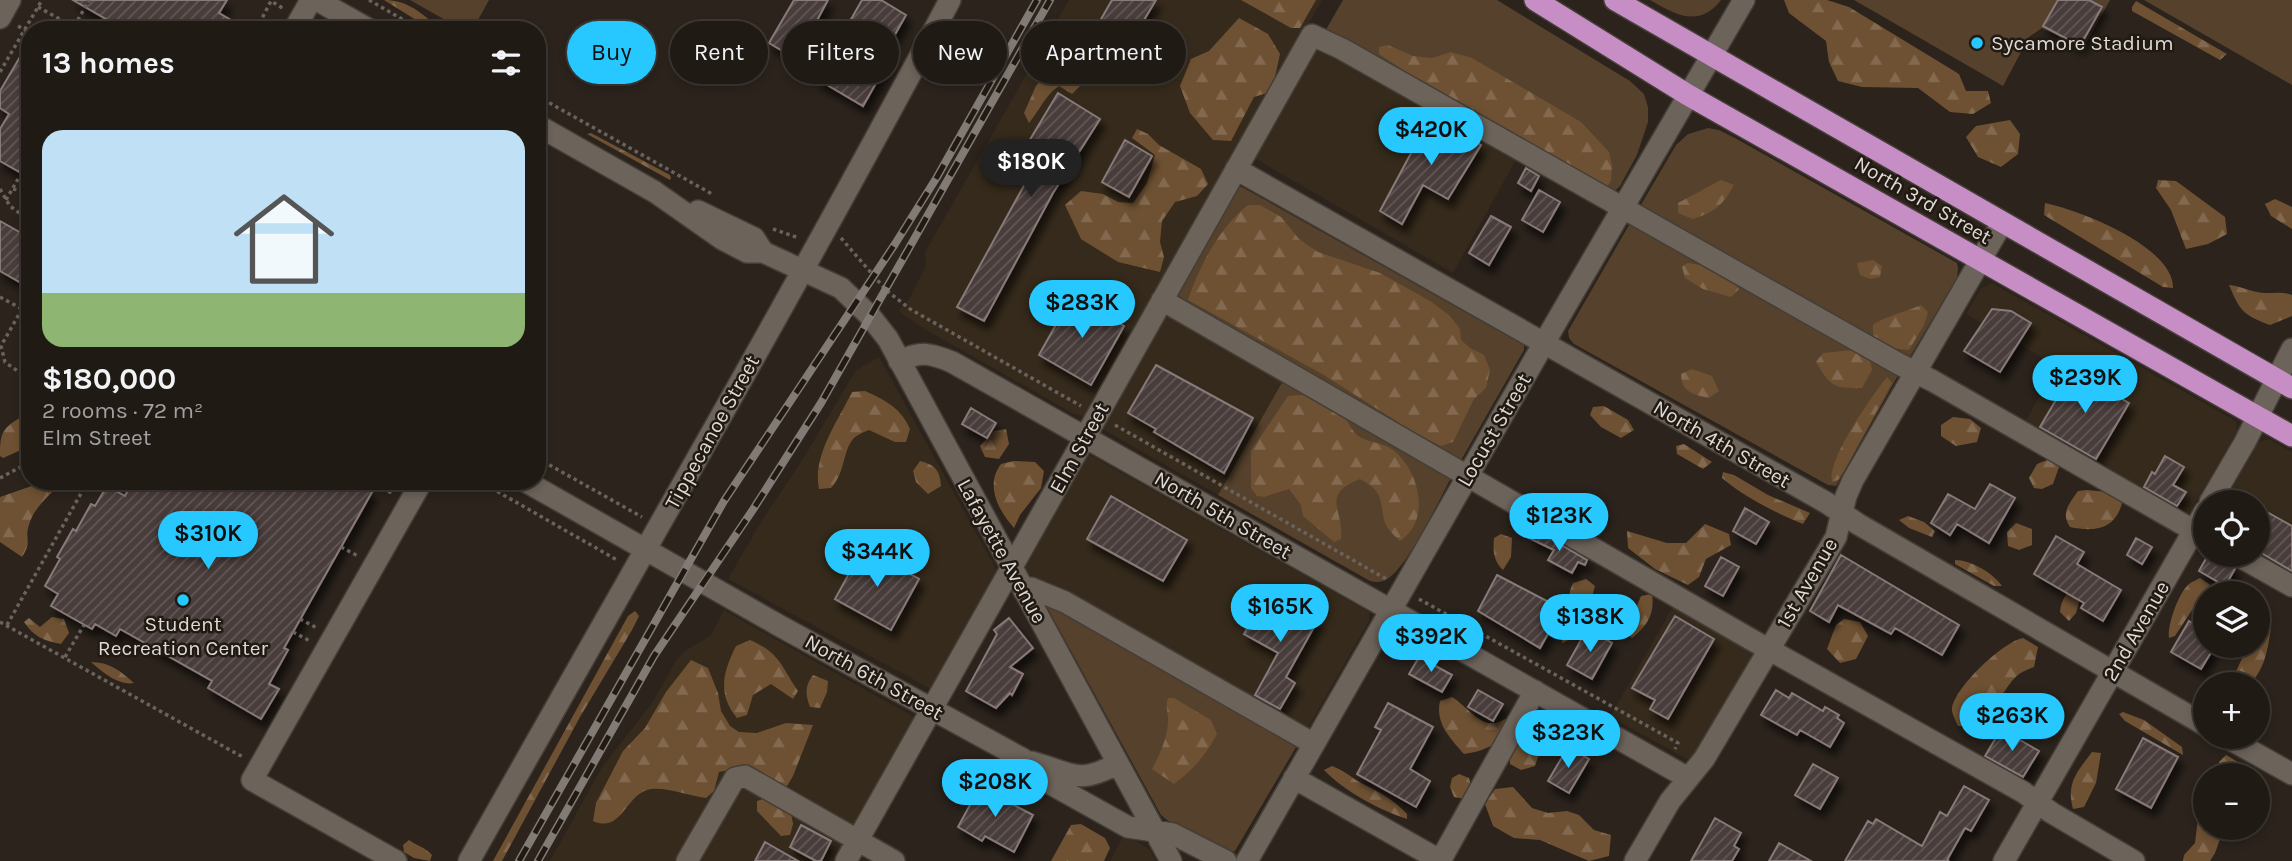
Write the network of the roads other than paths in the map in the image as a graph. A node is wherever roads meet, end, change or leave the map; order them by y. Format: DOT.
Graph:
graph roads {
  1 [pos="10,0"];
  2 [pos="311,0"];
  3 [pos="317,0"];
  4 [pos="950,0"];
  5 [pos="1535,0"];
  6 [pos="1615,0"];
  7 [pos="1744,0"];
  8 [pos="0,19"];
  9 [pos="299,21"];
  10 [pos="354,21"];
  11 [pos="1712,56"];
  12 [pos="1688,94"];
  13 [pos="546,130"];
  14 [pos="1236,169"];
  15 [pos="1623,209"];
  16 [pos="2002,223"];
  17 [pos="1981,261"];
  18 [pos="803,270"];
  19 [pos="1162,300"];
  20 [pos="1544,343"];
  21 [pos="2292,349"];
  22 [pos="899,361"];
  23 [pos="1915,372"];
  24 [pos="2284,383"];
  25 [pos="2257,416"];
  26 [pos="2292,436"];
  27 [pos="1085,437"];
  28 [pos="1468,476"];
  29 [pos="408,490"];
  30 [pos="538,490"];
  31 [pos="2217,490"];
  32 [pos="1842,513"];
  33 [pos="2193,530"];
  34 [pos="2193,543"];
  35 [pos="640,559"];
  36 [pos="2258,567"];
  37 [pos="1012,569"];
  38 [pos="2292,586"];
  39 [pos="1024,591"];
  40 [pos="1391,610"];
  41 [pos="1768,649"];
  42 [pos="2113,671"];
  43 [pos="1535,691"];
  44 [pos="932,709"];
  45 [pos="2193,717"];
  46 [pos="1314,744"];
  47 [pos="2247,749"];
  48 [pos="1023,759"];
  49 [pos="1118,763"];
  50 [pos="2292,775"];
  51 [pos="1294,778"];
  52 [pos="1688,778"];
  53 [pos="2038,802"];
  54 [pos="1155,832"];
  55 [pos="857,840"];
  56 [pos="396,861"];
  57 [pos="469,861"];
  58 [pos="687,861"];
  59 [pos="845,861"];
  60 [pos="894,861"];
  61 [pos="1171,861"];
  62 [pos="1226,861"];
  63 [pos="1247,861"];
  64 [pos="1441,861"];
  65 [pos="1635,861"];
  66 [pos="2004,861"];
  67 [pos="2134,861"];
  1 -- 8 [label="street"];
  2 -- 9 [label="street"];
  3 -- 10 [label="street"];
  4 -- 18 [label="street, Tippecanoe Street"];
  5 -- 12 [label="highway, North 3rd Street"];
  6 -- 11 [label="highway, North 3rd Street"];
  7 -- 11 [label="street, Locust Street"];
  11 -- 12 [label="street, Locust Street"];
  11 -- 16 [label="highway, North 3rd Street"];
  12 -- 15 [label="street, Locust Street"];
  12 -- 17 [label="highway, North 3rd Street"];
  13 -- 18 [label="street"];
  14 -- 15 [label="street, Elm Street"];
  14 -- 19 [label="street, Elm Street"];
  14 -- 20 [label="street, North 4th Street"];
  15 -- 20 [label="street, Locust Street"];
  15 -- 23 [label="street"];
  16 -- 17 [label="street, 1st Avenue"];
  16 -- 24 [label="highway, North 3rd Street"];
  17 -- 23 [label="street, 1st Avenue"];
  17 -- 25 [label="highway, North 3rd Street"];
  18 -- 22 [label="street, Lafayette Avenue"];
  18 -- 35 [label="street, Tippecanoe Street"];
  19 -- 27 [label="street, Elm Street"];
  19 -- 28 [label="street"];
  20 -- 28 [label="street, Locust Street"];
  20 -- 32 [label="street, North 4th Street"];
  21 -- 24 [label="street"];
  22 -- 27 [label="street, North 5th Street"];
  22 -- 37 [label="street, Lafayette Avenue"];
  23 -- 32 [label="street, 1st Avenue"];
  23 -- 33 [label="street"];
  24 -- 25 [label="street"];
  25 -- 26 [label="highway, North 3rd Street"];
  25 -- 31 [label="street"];
  27 -- 37 [label="street, Elm Street"];
  27 -- 40 [label="street, North 5th Street"];
  28 -- 40 [label="street, Locust Street"];
  28 -- 41 [label="street"];
  29 -- 56 [label="street"];
  30 -- 35 [label="street, North 6th Street"];
  32 -- 41 [label="street, 1st Avenue"];
  32 -- 42 [label="street, North 4th Street"];
  34 -- 42 [label="street, 2nd Avenue"];
  35 -- 44 [label="street, North 6th Street"];
  35 -- 57 [label="street, Tippecanoe Street"];
  36 -- 38 [label="street"];
  37 -- 39 [label="street, Lafayette Avenue"];
  37 -- 44 [label="street, Elm Street"];
  39 -- 46 [label="street"];
  39 -- 49 [label="street, Lafayette Avenue"];
  40 -- 43 [label="street, North 5th Street"];
  40 -- 46 [label="street, Locust Street"];
  41 -- 52 [label="street, 1st Avenue"];
  41 -- 53 [label="street"];
  42 -- 45 [label="street, North 4th Street"];
  42 -- 53 [label="street, 2nd Avenue"];
  43 -- 52 [label="street, North 5th Street"];
  43 -- 64 [label="street"];
  44 -- 48 [label="street, North 6th Street"];
  44 -- 55 [label="street, Elm Street"];
  46 -- 51 [label="street, Locust Street"];
  47 -- 50 [label="street"];
  48 -- 49 [label="street"];
  48 -- 54 [label="street, North 6th Street"];
  49 -- 54 [label="street, Lafayette Avenue"];
  51 -- 63 [label="street, Locust Street"];
  51 -- 64 [label="street"];
  52 -- 65 [label="street, 1st Avenue"];
  53 -- 66 [label="street, 2nd Avenue"];
  53 -- 67 [label="street"];
  54 -- 61 [label="street, Lafayette Avenue"];
  54 -- 62 [label="street, North 6th Street"];
  55 -- 58 [label="street"];
  55 -- 59 [label="street, Elm Street"];
  55 -- 60 [label="street"];
}
